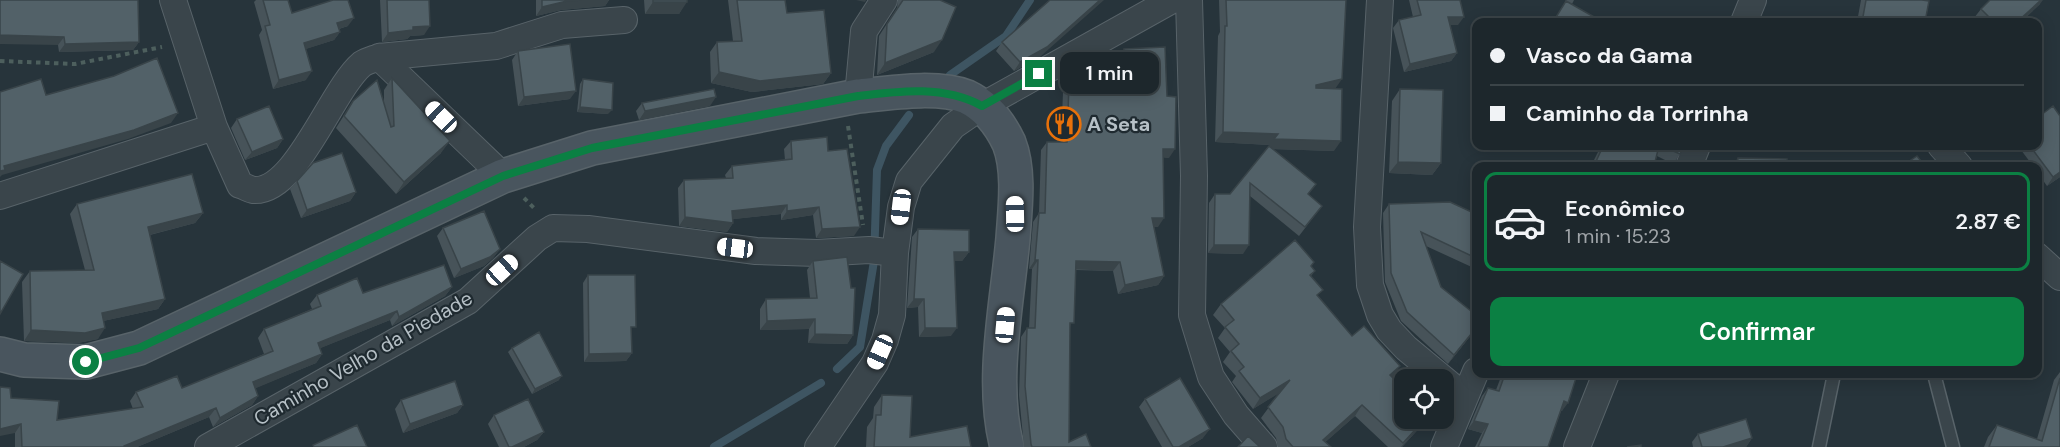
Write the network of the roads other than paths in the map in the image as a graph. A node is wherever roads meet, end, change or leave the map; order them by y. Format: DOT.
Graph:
graph roads {
  1 [pos="173,0"];
  2 [pos="884,0"];
  3 [pos="1172,0"];
  4 [pos="1189,0"];
  5 [pos="1380,0"];
  6 [pos="1753,0"];
  7 [pos="1746,18"];
  8 [pos="624,20"];
  9 [pos="379,57"];
  10 [pos="851,98"];
  11 [pos="982,106"];
  12 [pos="214,127"];
  13 [pos="1945,150"];
  14 [pos="1955,162"];
  15 [pos="503,176"];
  16 [pos="0,196"];
  17 [pos="895,253"];
  18 [pos="2042,261"];
  19 [pos="2060,277"];
  20 [pos="0,354"];
  21 [pos="1473,378"];
  22 [pos="1604,378"];
  23 [pos="1833,378"];
  24 [pos="1935,378"];
  25 [pos="1465,397"];
  26 [pos="821,445"];
  27 [pos="208,447"];
  28 [pos="1007,447"];
  29 [pos="1264,447"];
  30 [pos="1444,447"];
  31 [pos="1576,447"];
  32 [pos="1819,447"];
  33 [pos="1953,447"];
  1 -- 12 [label="street"];
  2 -- 10 [label="street"];
  3 -- 11 [label="street"];
  4 -- 29 [label="street"];
  5 -- 25 [label="street"];
  6 -- 7 [label="street"];
  8 -- 9 [label="street"];
  9 -- 12 [label="street"];
  9 -- 15 [label="street"];
  10 -- 11 [label="street"];
  10 -- 15 [label="street"];
  11 -- 17 [label="street"];
  11 -- 28 [label="street"];
  12 -- 16 [label="street"];
  13 -- 14 [label="street"];
  15 -- 20 [label="street"];
  17 -- 26 [label="street"];
  17 -- 27 [label="street, Caminho Velho da Piedade"];
  18 -- 19 [label="street"];
  21 -- 25 [label="street"];
  22 -- 31 [label="street"];
  23 -- 32 [label="lane"];
  24 -- 33 [label="lane"];
  25 -- 30 [label="street"];
}
